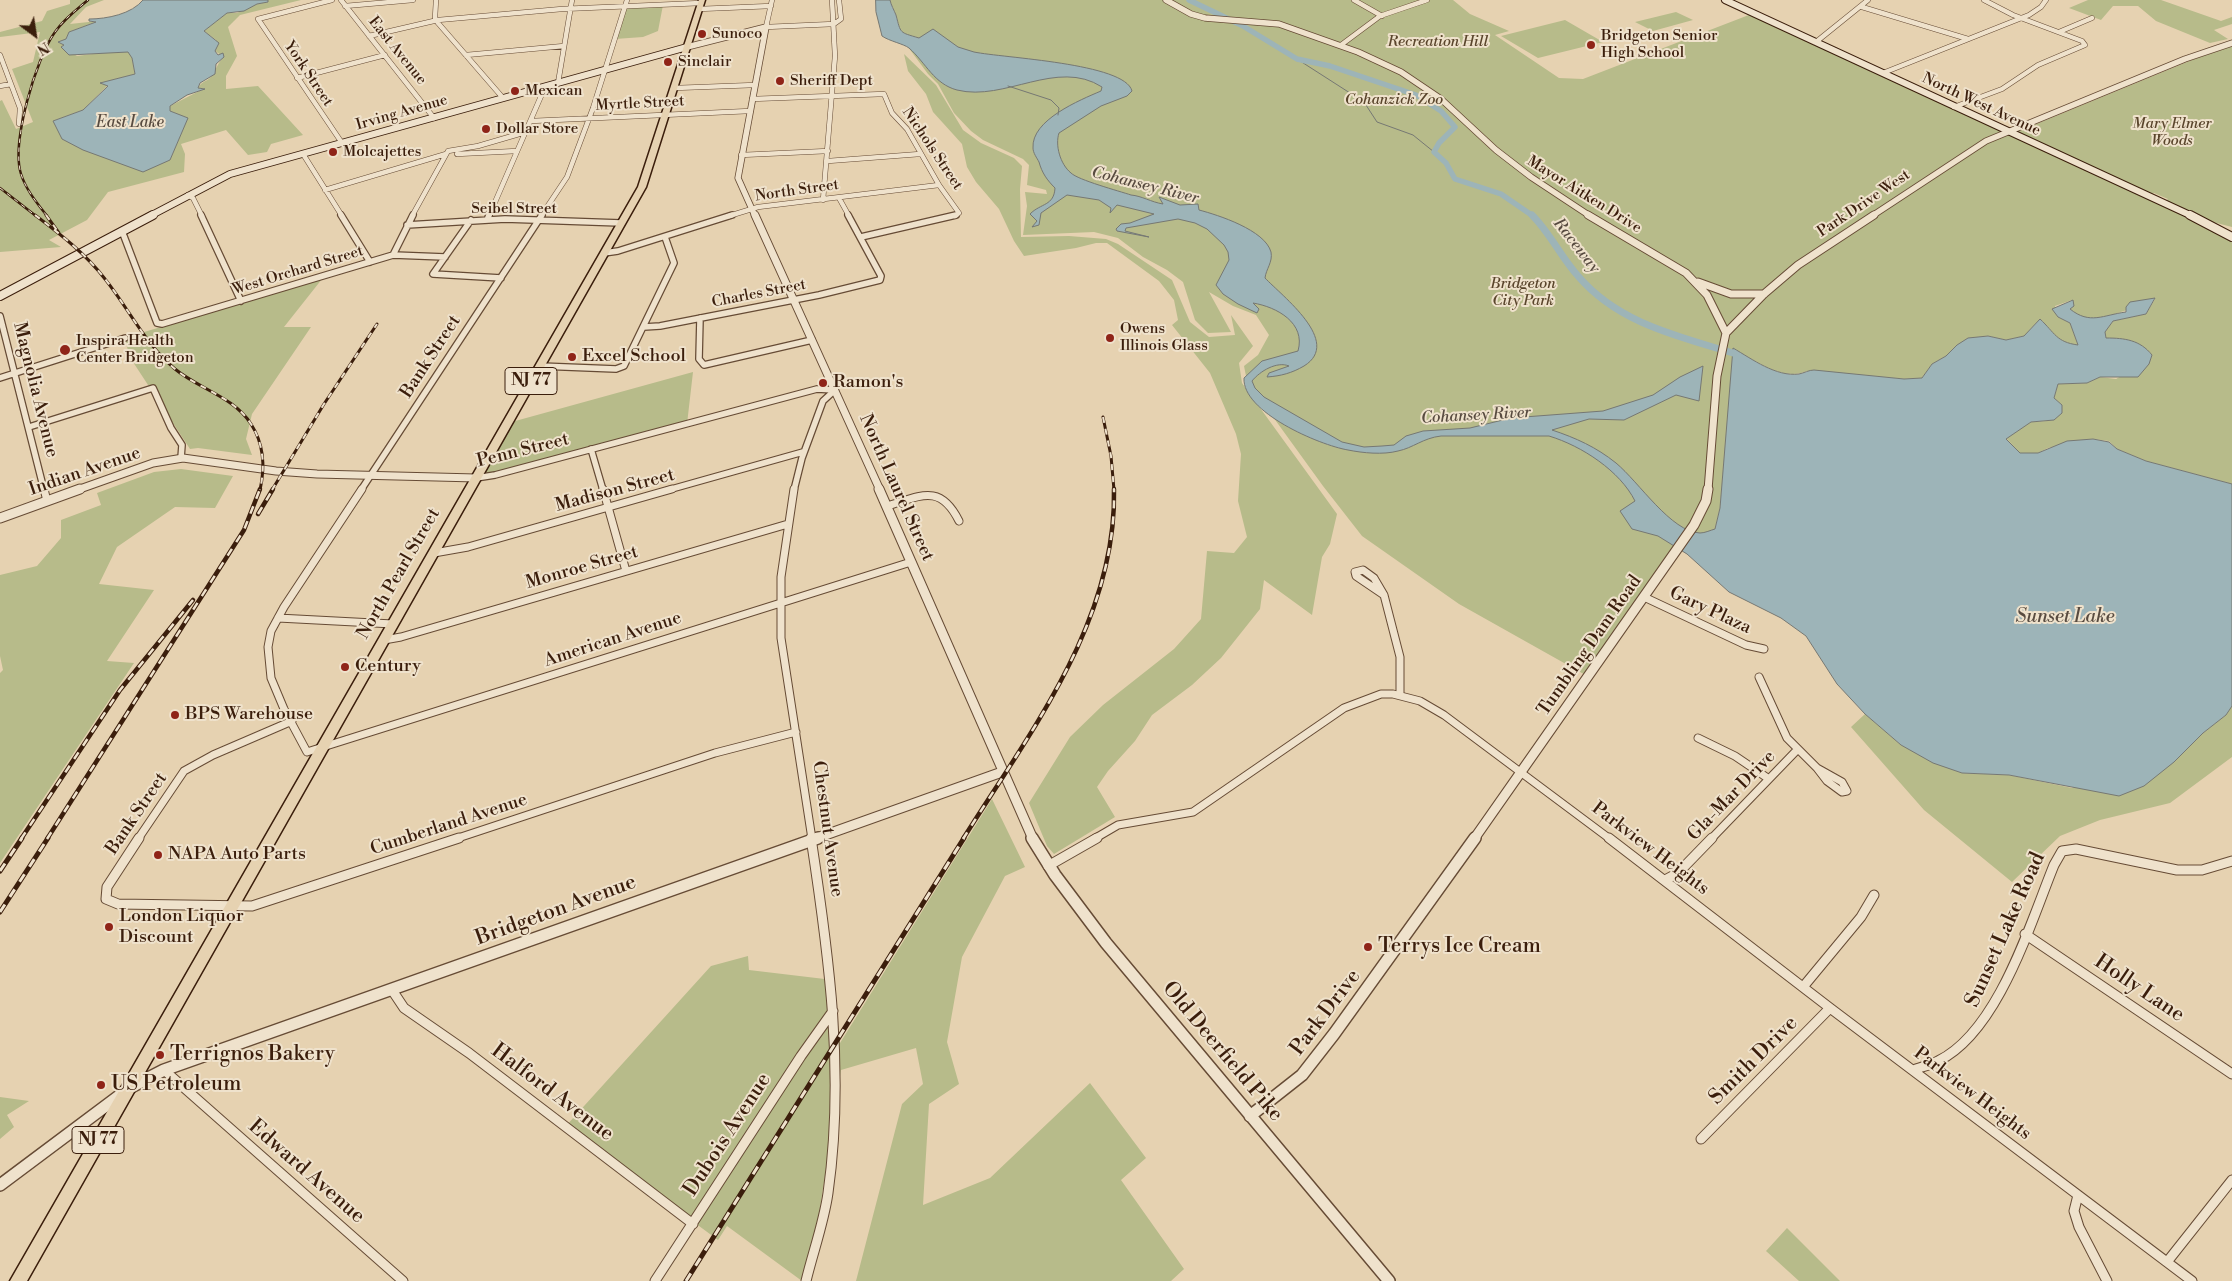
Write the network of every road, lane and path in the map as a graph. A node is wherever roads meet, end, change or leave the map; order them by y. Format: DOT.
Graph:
graph roads {
  1 [pos="332,0"];
  2 [pos="341,0"];
  3 [pos="413,0"];
  4 [pos="436,0"];
  5 [pos="572,0"];
  6 [pos="627,0"];
  7 [pos="772,0"];
  8 [pos="832,0"];
  9 [pos="839,0"];
  10 [pos="1166,0"];
  11 [pos="1354,0"];
  12 [pos="1427,0"];
  13 [pos="1727,0"];
  14 [pos="1868,0"];
  15 [pos="1984,0"];
  16 [pos="2046,0"];
  17 [pos="700,4"];
  18 [pos="345,6"];
  19 [pos="625,6"];
  20 [pos="771,6"];
  21 [pos="1862,7"];
  22 [pos="570,9"];
  23 [pos="1382,16"];
  24 [pos="2021,18"];
  25 [pos="2092,18"];
  26 [pos="436,20"];
  27 [pos="834,24"];
  28 [pos="766,27"];
  29 [pos="2059,32"];
  30 [pos="369,36"];
  31 [pos="1968,39"];
  32 [pos="1816,42"];
  33 [pos="2232,43"];
  34 [pos="1341,45"];
  35 [pos="564,46"];
  36 [pos="687,47"];
  37 [pos="0,55"];
  38 [pos="466,55"];
  39 [pos="385,56"];
  40 [pos="606,70"];
  41 [pos="1883,74"];
  42 [pos="297,78"];
  43 [pos="558,83"];
  44 [pos="11,84"];
  45 [pos="755,85"];
  46 [pos="0,86"];
  47 [pos="546,86"];
  48 [pos="675,88"];
  49 [pos="832,95"];
  50 [pos="503,98"];
  51 [pos="752,99"];
  52 [pos="1954,107"];
  53 [pos="750,111"];
  54 [pos="666,115"];
  55 [pos="434,118"];
  56 [pos="589,119"];
  57 [pos="531,121"];
  58 [pos="19,124"];
  59 [pos="2008,131"];
  60 [pos="526,132"];
  61 [pos="342,143"];
  62 [pos="517,151"];
  63 [pos="828,151"];
  64 [pos="303,154"];
  65 [pos="446,154"];
  66 [pos="741,154"];
  67 [pos="920,154"];
  68 [pos="828,161"];
  69 [pos="939,185"];
  70 [pos="325,190"];
  71 [pos="188,195"];
  72 [pos="839,198"];
  73 [pos="823,200"];
  74 [pos="753,209"];
  75 [pos="471,220"];
  76 [pos="487,220"];
  77 [pos="538,221"];
  78 [pos="621,223"];
  79 [pos="407,225"];
  80 [pos="122,231"];
  81 [pos="2230,234"];
  82 [pos="665,236"];
  83 [pos="861,237"];
  84 [pos="604,253"];
  85 [pos="393,256"];
  86 [pos="445,257"];
  87 [pos="370,262"];
  88 [pos="501,278"];
  89 [pos="1694,280"];
  90 [pos="1764,294"];
  91 [pos="0,296"];
  92 [pos="795,300"];
  93 [pos="241,301"];
  94 [pos="0,316"];
  95 [pos="700,318"];
  96 [pos="644,327"];
  97 [pos="1726,333"];
  98 [pos="125,338"];
  99 [pos="812,340"];
  100 [pos="540,366"];
  101 [pos="15,373"];
  102 [pos="0,378"];
  103 [pos="834,390"];
  104 [pos="30,428"];
  105 [pos="591,449"];
  106 [pos="802,452"];
  107 [pos="181,458"];
  108 [pos="371,476"];
  109 [pos="476,478"];
  110 [pos="47,501"];
  111 [pos="887,506"];
  112 [pos="608,508"];
  113 [pos="0,518"];
  114 [pos="959,521"];
  115 [pos="788,524"];
  116 [pos="1685,539"];
  117 [pos="434,553"];
  118 [pos="910,562"];
  119 [pos="626,571"];
  120 [pos="1384,595"];
  121 [pos="1644,596"];
  122 [pos="780,602"];
  123 [pos="278,618"];
  124 [pos="393,624"];
  125 [pos="384,640"];
  126 [pos="1764,649"];
  127 [pos="1759,676"];
  128 [pos="1400,695"];
  129 [pos="292,721"];
  130 [pos="796,732"];
  131 [pos="1698,738"];
  132 [pos="324,747"];
  133 [pos="1797,750"];
  134 [pos="1817,768"];
  135 [pos="1002,772"];
  136 [pos="1522,772"];
  137 [pos="1769,779"];
  138 [pos="812,840"];
  139 [pos="1034,842"];
  140 [pos="2232,861"];
  141 [pos="1048,866"];
  142 [pos="1665,880"];
  143 [pos="1874,895"];
  144 [pos="106,899"];
  145 [pos="230,907"];
  146 [pos="2025,934"];
  147 [pos="1802,987"];
  148 [pos="392,990"];
  149 [pos="1830,1008"];
  150 [pos="833,1010"];
  151 [pos="164,1070"];
  152 [pos="1913,1070"];
  153 [pos="2232,1074"];
  154 [pos="126,1091"];
  155 [pos="1250,1116"];
  156 [pos="1701,1139"];
  157 [pos="2232,1180"];
  158 [pos="0,1185"];
  159 [pos="2078,1195"];
  160 [pos="693,1224"];
  161 [pos="2167,1262"];
  162 [pos="21,1280"];
  163 [pos="403,1281"];
  164 [pos="655,1281"];
  165 [pos="806,1281"];
  166 [pos="1389,1281"];
  167 [pos="2107,1281"];
  168 [pos="2192,1281"];
  1 -- 42 [label="street, York Street"];
  2 -- 18 [label="street, East Avenue"];
  3 -- 18 [label="street"];
  4 -- 26 [label="street"];
  5 -- 22 [label="street"];
  6 -- 19 [label="street, Bank Street"];
  7 -- 20 [label="street, North Laurel Street"];
  8 -- 27 [label="street"];
  9 -- 27 [label="street"];
  10 -- 34 [label="street, Mayor Aitken Drive"];
  11 -- 23 [label="street"];
  12 -- 23 [label="street"];
  13 -- 32 [label="main road, North West Avenue"];
  14 -- 21 [label="street"];
  15 -- 24 [label="street"];
  16 -- 24 [label="street"];
  17 -- 19 [label="street"];
  17 -- 20 [label="street"];
  17 -- 36 [label="main road, North Pearl Street / NJ 77"];
  18 -- 30 [label="street, East Avenue"];
  19 -- 22 [label="street"];
  19 -- 40 [label="street, Bank Street"];
  20 -- 28 [label="street, North Laurel Street"];
  21 -- 31 [label="street"];
  21 -- 32 [label="street"];
  22 -- 26 [label="street"];
  22 -- 35 [label="street"];
  23 -- 34 [label="street"];
  24 -- 29 [label="street"];
  24 -- 31 [label="street"];
  25 -- 29 [label="street"];
  26 -- 30 [label="street"];
  26 -- 38 [label="street"];
  27 -- 28 [label="street, Irving Avenue"];
  27 -- 49 [label="street"];
  28 -- 36 [label="street, Irving Avenue"];
  28 -- 45 [label="street, North Laurel Street"];
  29 -- 52 [label="street"];
  30 -- 39 [label="street, East Avenue"];
  31 -- 41 [label="street"];
  32 -- 41 [label="main road, North West Avenue"];
  33 -- 59 [label="street, Park Drive West"];
  34 -- 89 [label="street, Mayor Aitken Drive"];
  35 -- 38 [label="street"];
  35 -- 43 [label="street"];
  36 -- 40 [label="main road, Irving Avenue"];
  36 -- 48 [label="main road, North Pearl Street / NJ 77"];
  37 -- 44 [label="street"];
  38 -- 50 [label="street"];
  39 -- 42 [label="street"];
  39 -- 55 [label="street, East Avenue"];
  40 -- 43 [label="main road, Irving Avenue"];
  40 -- 56 [label="street, Bank Street"];
  41 -- 52 [label="main road, North West Avenue"];
  42 -- 61 [label="street, York Street"];
  43 -- 47 [label="main road, Irving Avenue"];
  44 -- 46 [label="street"];
  44 -- 58 [label="street"];
  45 -- 48 [label="street"];
  45 -- 51 [label="street, North Laurel Street"];
  47 -- 50 [label="main road, Irving Avenue"];
  47 -- 57 [label="street"];
  48 -- 54 [label="main road, North Pearl Street / NJ 77"];
  49 -- 51 [label="street"];
  49 -- 63 [label="street"];
  49 -- 67 [label="street, Nichols Street"];
  50 -- 55 [label="main road, Irving Avenue"];
  51 -- 53 [label="street, North Laurel Street"];
  52 -- 59 [label="main road, North West Avenue"];
  53 -- 54 [label="street, Myrtle Street"];
  53 -- 66 [label="street, North Laurel Street"];
  54 -- 56 [label="street, Myrtle Street"];
  54 -- 78 [label="main road, North Pearl Street / NJ 77"];
  55 -- 61 [label="main road, Irving Avenue"];
  56 -- 57 [label="street, Myrtle Street"];
  56 -- 77 [label="street, Bank Street"];
  57 -- 60 [label="street"];
  59 -- 81 [label="main road, North West Avenue"];
  59 -- 90 [label="street, Park Drive West"];
  60 -- 62 [label="street"];
  60 -- 65 [label="street"];
  61 -- 64 [label="main road, Irving Avenue"];
  62 -- 65 [label="street"];
  62 -- 76 [label="street"];
  63 -- 66 [label="street"];
  63 -- 68 [label="street"];
  64 -- 70 [label="street"];
  64 -- 71 [label="main road, Irving Avenue"];
  65 -- 70 [label="street"];
  65 -- 79 [label="street"];
  66 -- 74 [label="street, North Laurel Street"];
  67 -- 68 [label="street"];
  67 -- 69 [label="street, Nichols Street"];
  68 -- 73 [label="street"];
  69 -- 72 [label="street, North Street"];
  69 -- 83 [label="street, Nichols Street"];
  70 -- 87 [label="street"];
  71 -- 80 [label="main road, Irving Avenue"];
  71 -- 93 [label="street"];
  72 -- 73 [label="street, North Street"];
  72 -- 83 [label="street"];
  73 -- 74 [label="street, North Street"];
  74 -- 82 [label="street, North Street"];
  74 -- 92 [label="street, North Laurel Street"];
  75 -- 76 [label="street, Seibel Street"];
  75 -- 79 [label="street, Seibel Street"];
  75 -- 86 [label="street"];
  76 -- 77 [label="street, Seibel Street"];
  77 -- 78 [label="street, Seibel Street"];
  77 -- 88 [label="street, Bank Street"];
  78 -- 84 [label="main road, North Pearl Street / NJ 77"];
  79 -- 85 [label="street"];
  80 -- 91 [label="main road, Irving Avenue"];
  80 -- 93 [label="street, West Orchard Street"];
  82 -- 84 [label="street, North Street"];
  82 -- 96 [label="street"];
  83 -- 92 [label="street, Charles Street"];
  84 -- 100 [label="main road, North Pearl Street / NJ 77"];
  85 -- 86 [label="street, West Orchard Street"];
  85 -- 87 [label="street, West Orchard Street"];
  86 -- 88 [label="street"];
  87 -- 93 [label="street, West Orchard Street"];
  88 -- 108 [label="street, Bank Street"];
  89 -- 90 [label="street"];
  89 -- 97 [label="street, Mayor Aitken Drive"];
  90 -- 97 [label="street, Park Drive West"];
  92 -- 95 [label="street, Charles Street"];
  92 -- 99 [label="street, North Laurel Street"];
  94 -- 101 [label="street, Magnolia Avenue"];
  95 -- 96 [label="street, Charles Street"];
  95 -- 99 [label="street"];
  96 -- 100 [label="street"];
  97 -- 116 [label="street, Park Drive West"];
  98 -- 101 [label="street"];
  99 -- 103 [label="street, North Laurel Street"];
  100 -- 109 [label="main road, North Pearl Street / NJ 77"];
  101 -- 102 [label="street"];
  101 -- 104 [label="street, Magnolia Avenue"];
  103 -- 105 [label="street, Penn Street"];
  103 -- 106 [label="street, Chestnut Avenue"];
  103 -- 111 [label="street, North Laurel Street"];
  104 -- 107 [label="street"];
  104 -- 110 [label="street, Magnolia Avenue"];
  105 -- 109 [label="street, Penn Street"];
  105 -- 112 [label="street"];
  106 -- 112 [label="street, Madison Street"];
  106 -- 115 [label="street, Chestnut Avenue"];
  107 -- 108 [label="street, Penn Street"];
  107 -- 110 [label="street, Indian Avenue"];
  108 -- 109 [label="street, Penn Street"];
  108 -- 123 [label="street, Bank Street"];
  109 -- 117 [label="main road, North Pearl Street / NJ 77"];
  110 -- 113 [label="street, Indian Avenue"];
  111 -- 114 [label="street"];
  111 -- 118 [label="street, North Laurel Street"];
  112 -- 117 [label="street, Madison Street"];
  112 -- 119 [label="street"];
  115 -- 119 [label="street, Monroe Street"];
  115 -- 122 [label="street, Chestnut Avenue"];
  116 -- 121 [label="street, Tumbling Dam Road"];
  117 -- 124 [label="main road, North Pearl Street / NJ 77"];
  118 -- 122 [label="street, American Avenue"];
  118 -- 135 [label="street, North Laurel Street"];
  119 -- 125 [label="street, Monroe Street"];
  120 -- 128 [label="street"];
  121 -- 126 [label="street, Gary Plaza"];
  121 -- 136 [label="street, Tumbling Dam Road"];
  122 -- 130 [label="street, Chestnut Avenue"];
  122 -- 132 [label="street, American Avenue"];
  123 -- 124 [label="street"];
  123 -- 129 [label="street, Bank Street"];
  124 -- 125 [label="main road, North Pearl Street / NJ 77"];
  125 -- 132 [label="main road, North Pearl Street / NJ 77"];
  127 -- 133 [label="street"];
  128 -- 136 [label="street, Parkview Heights"];
  128 -- 141 [label="street, Parkview Heights"];
  129 -- 132 [label="street, Bank Street"];
  129 -- 144 [label="street, Bank Street"];
  130 -- 138 [label="street, Chestnut Avenue"];
  130 -- 145 [label="street, Cumberland Avenue"];
  131 -- 137 [label="street"];
  132 -- 145 [label="main road, North Pearl Street / NJ 77"];
  133 -- 134 [label="street"];
  133 -- 137 [label="street, Gla-Mar Drive"];
  135 -- 138 [label="street, Bridgeton Avenue"];
  135 -- 139 [label="street, North Laurel Street"];
  136 -- 142 [label="street, Parkview Heights"];
  136 -- 155 [label="street, Park Drive"];
  137 -- 142 [label="street, Gla-Mar Drive"];
  138 -- 148 [label="street, Bridgeton Avenue"];
  138 -- 150 [label="street, Chestnut Avenue"];
  139 -- 141 [label="street, Old Deerfield Pike"];
  140 -- 146 [label="street, Sunset Lake Road"];
  141 -- 155 [label="street, Old Deerfield Pike"];
  142 -- 147 [label="street, Parkview Heights"];
  143 -- 147 [label="street"];
  144 -- 145 [label="street, Cumberland Avenue"];
  145 -- 154 [label="main road, North Pearl Street / NJ 77"];
  146 -- 152 [label="street, Sunset Lake Road"];
  146 -- 153 [label="street, Holly Lane"];
  147 -- 149 [label="street, Parkview Heights"];
  148 -- 151 [label="street, Bridgeton Avenue"];
  148 -- 160 [label="street, Halford Avenue"];
  149 -- 152 [label="street, Parkview Heights"];
  149 -- 156 [label="street, Smith Drive"];
  150 -- 160 [label="street, Dubois Avenue"];
  150 -- 165 [label="street, Chestnut Avenue"];
  151 -- 154 [label="street, Bridgeton Avenue"];
  151 -- 163 [label="street, Edward Avenue"];
  152 -- 159 [label="street, Parkview Heights"];
  154 -- 158 [label="street"];
  154 -- 162 [label="main road, North Pearl Street / NJ 77"];
  155 -- 166 [label="street, Old Deerfield Pike"];
  157 -- 161 [label="street"];
  159 -- 161 [label="street, Parkview Heights"];
  159 -- 167 [label="street"];
  160 -- 164 [label="street, Dubois Avenue"];
  161 -- 168 [label="street, Parkview Heights"];
}
